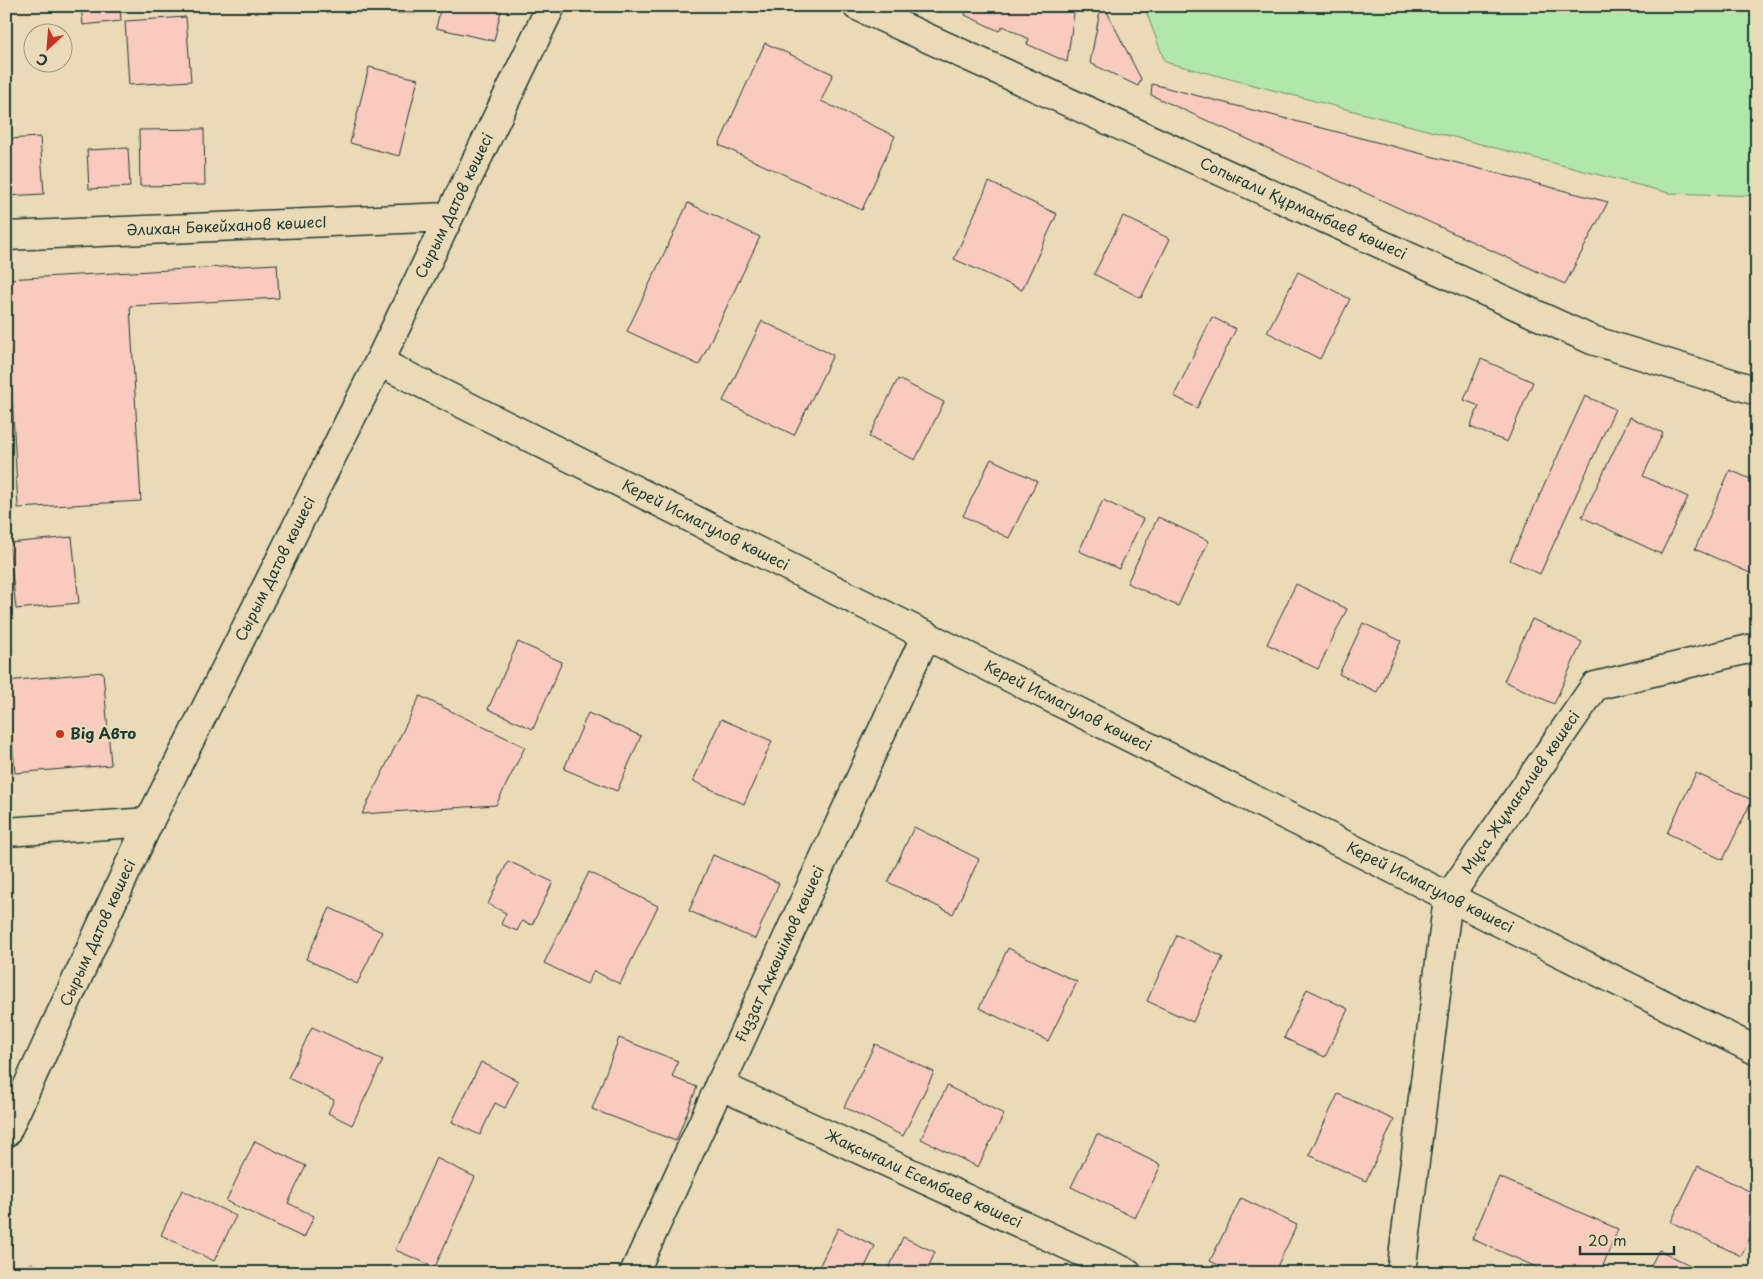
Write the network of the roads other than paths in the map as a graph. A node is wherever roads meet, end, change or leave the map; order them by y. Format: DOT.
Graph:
graph roads {
  1 [pos="551,6"];
  2 [pos="858,6"];
  3 [pos="448,217"];
  4 [pos="6,236"];
  5 [pos="379,362"];
  6 [pos="1757,391"];
  7 [pos="926,635"];
  8 [pos="1757,647"];
  9 [pos="148,822"];
  10 [pos="6,832"];
  11 [pos="1448,898"];
  12 [pos="1757,1051"];
  13 [pos="719,1085"];
  14 [pos="6,1134"];
  15 [pos="634,1273"];
  16 [pos="1128,1273"];
  17 [pos="1401,1273"];
  1 -- 3 [label="street, Сырым Датов көшесі"];
  2 -- 6 [label="street, Сопығали Құрманбаев көшесі"];
  3 -- 4 [label="street, Әлихан Бөкейханов көшесI"];
  3 -- 5 [label="street, Сырым Датов көшесі"];
  5 -- 7 [label="street, Керей Исмагулов көшесі"];
  5 -- 9 [label="street, Сырым Датов көшесі"];
  7 -- 11 [label="street, Керей Исмагулов көшесі"];
  7 -- 13 [label="street, Ғиззат Ақкөшімов көшесi"];
  8 -- 11 [label="street, Мұса Жұмағалиев көшесі"];
  9 -- 10 [label="street"];
  9 -- 14 [label="street, Сырым Датов көшесі"];
  11 -- 12 [label="street, Керей Исмагулов көшесі"];
  11 -- 17 [label="street, Мұса Жұмағалиев көшесі"];
  13 -- 15 [label="street, Ғиззат Ақкөшімов көшесi"];
  13 -- 16 [label="street, Жақсығали Есембаев көшесi"];
}
